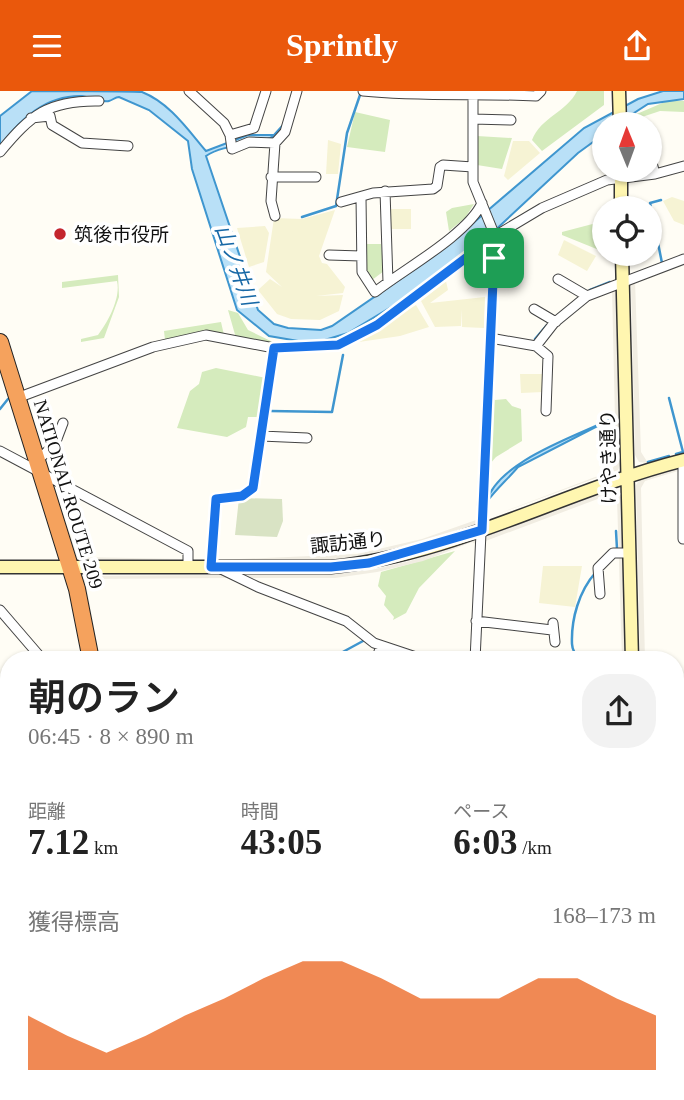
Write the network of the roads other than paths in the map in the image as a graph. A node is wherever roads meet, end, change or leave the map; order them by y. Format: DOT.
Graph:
graph roads {
  1 [pos="189,91"];
  2 [pos="265,91"];
  3 [pos="297,91"];
  4 [pos="363,91"];
  5 [pos="473,92"];
  6 [pos="427,93"];
  7 [pos="75,96"];
  8 [pos="540,96"];
  9 [pos="99,101"];
  10 [pos="29,119"];
  11 [pos="473,119"];
  12 [pos="511,120"];
  13 [pos="230,135"];
  14 [pos="275,143"];
  15 [pos="128,146"];
  16 [pos="0,152"];
  17 [pos="684,166"];
  18 [pos="473,167"];
  19 [pos="662,172"];
  20 [pos="271,177"];
  21 [pos="316,177"];
  22 [pos="601,182"];
  23 [pos="385,191"];
  24 [pos="361,197"];
  25 [pos="341,202"];
  26 [pos="484,206"];
  27 [pos="275,216"];
  28 [pos="495,236"];
  29 [pos="329,255"];
  30 [pos="361,255"];
  31 [pos="684,259"];
  32 [pos="622,266"];
  33 [pos="558,279"];
  34 [pos="388,282"];
  35 [pos="623,283"];
  36 [pos="587,296"];
  37 [pos="534,309"];
  38 [pos="555,322"];
  39 [pos="490,338"];
  40 [pos="0,342"];
  41 [pos="536,346"];
  42 [pos="274,348"];
  43 [pos="17,398"];
  44 [pos="546,411"];
  45 [pos="63,423"];
  46 [pos="261,436"];
  47 [pos="307,438"];
  48 [pos="0,451"];
  49 [pos="683,460"];
  50 [pos="38,465"];
  51 [pos="628,476"];
  52 [pos="482,530"];
  53 [pos="683,539"];
  54 [pos="629,553"];
  55 [pos="0,567"];
  56 [pos="70,567"];
  57 [pos="188,567"];
  58 [pos="214,567"];
  59 [pos="600,594"];
  60 [pos="0,610"];
  61 [pos="476,621"];
  62 [pos="555,642"];
  63 [pos="381,646"];
  64 [pos="35,651"];
  65 [pos="89,651"];
  66 [pos="379,651"];
  67 [pos="397,651"];
  68 [pos="475,651"];
  69 [pos="632,651"];
  1 -- 13 [label="street"];
  2 -- 13 [label="street"];
  3 -- 14 [label="street"];
  4 -- 6 [label="street"];
  5 -- 6 [label="street"];
  5 -- 8 [label="street"];
  5 -- 11 [label="street"];
  7 -- 9 [label="street"];
  7 -- 10 [label="street"];
  10 -- 15 [label="street"];
  10 -- 16 [label="street"];
  11 -- 12 [label="street"];
  11 -- 18 [label="street"];
  13 -- 14 [label="street"];
  14 -- 20 [label="street"];
  17 -- 19 [label="street"];
  18 -- 23 [label="street"];
  18 -- 26 [label="street"];
  20 -- 21 [label="street"];
  20 -- 27 [label="street"];
  22 -- 28 [label="street"];
  23 -- 24 [label="street"];
  23 -- 34 [label="street"];
  24 -- 25 [label="street"];
  24 -- 30 [label="street"];
  26 -- 28 [label="street"];
  26 -- 34 [label="street"];
  28 -- 39 [label="street"];
  28 -- 42 [label="street"];
  29 -- 30 [label="street"];
  30 -- 34 [label="street"];
  31 -- 35 [label="street"];
  32 -- 35 [label="street, けやき通り"];
  33 -- 36 [label="street"];
  35 -- 36 [label="street"];
  35 -- 51 [label="street, けやき通り"];
  36 -- 38 [label="street"];
  37 -- 38 [label="street"];
  38 -- 41 [label="street"];
  39 -- 41 [label="street"];
  39 -- 52 [label="street"];
  40 -- 43 [label="highway, NATIONAL ROUTE 209"];
  41 -- 44 [label="street"];
  42 -- 43 [label="street"];
  42 -- 46 [label="street"];
  43 -- 50 [label="highway, NATIONAL ROUTE 209"];
  45 -- 50 [label="street"];
  46 -- 47 [label="street"];
  46 -- 58 [label="street"];
  48 -- 50 [label="street"];
  49 -- 51 [label="street, 諏訪通り"];
  49 -- 53 [label="street"];
  50 -- 56 [label="highway, NATIONAL ROUTE 209"];
  50 -- 57 [label="street"];
  51 -- 52 [label="street, 諏訪通り"];
  51 -- 54 [label="street, けやき通り"];
  52 -- 58 [label="street, 諏訪通り"];
  52 -- 61 [label="street"];
  54 -- 59 [label="street"];
  54 -- 69 [label="street, けやき通り"];
  55 -- 56 [label="street, 諏訪通り"];
  56 -- 57 [label="street, 諏訪通り"];
  56 -- 65 [label="highway, NATIONAL ROUTE 209"];
  57 -- 58 [label="street, 諏訪通り"];
  58 -- 63 [label="street"];
  60 -- 64 [label="street"];
  61 -- 62 [label="street"];
  61 -- 68 [label="street"];
  63 -- 66 [label="street"];
  63 -- 67 [label="street"];
}
